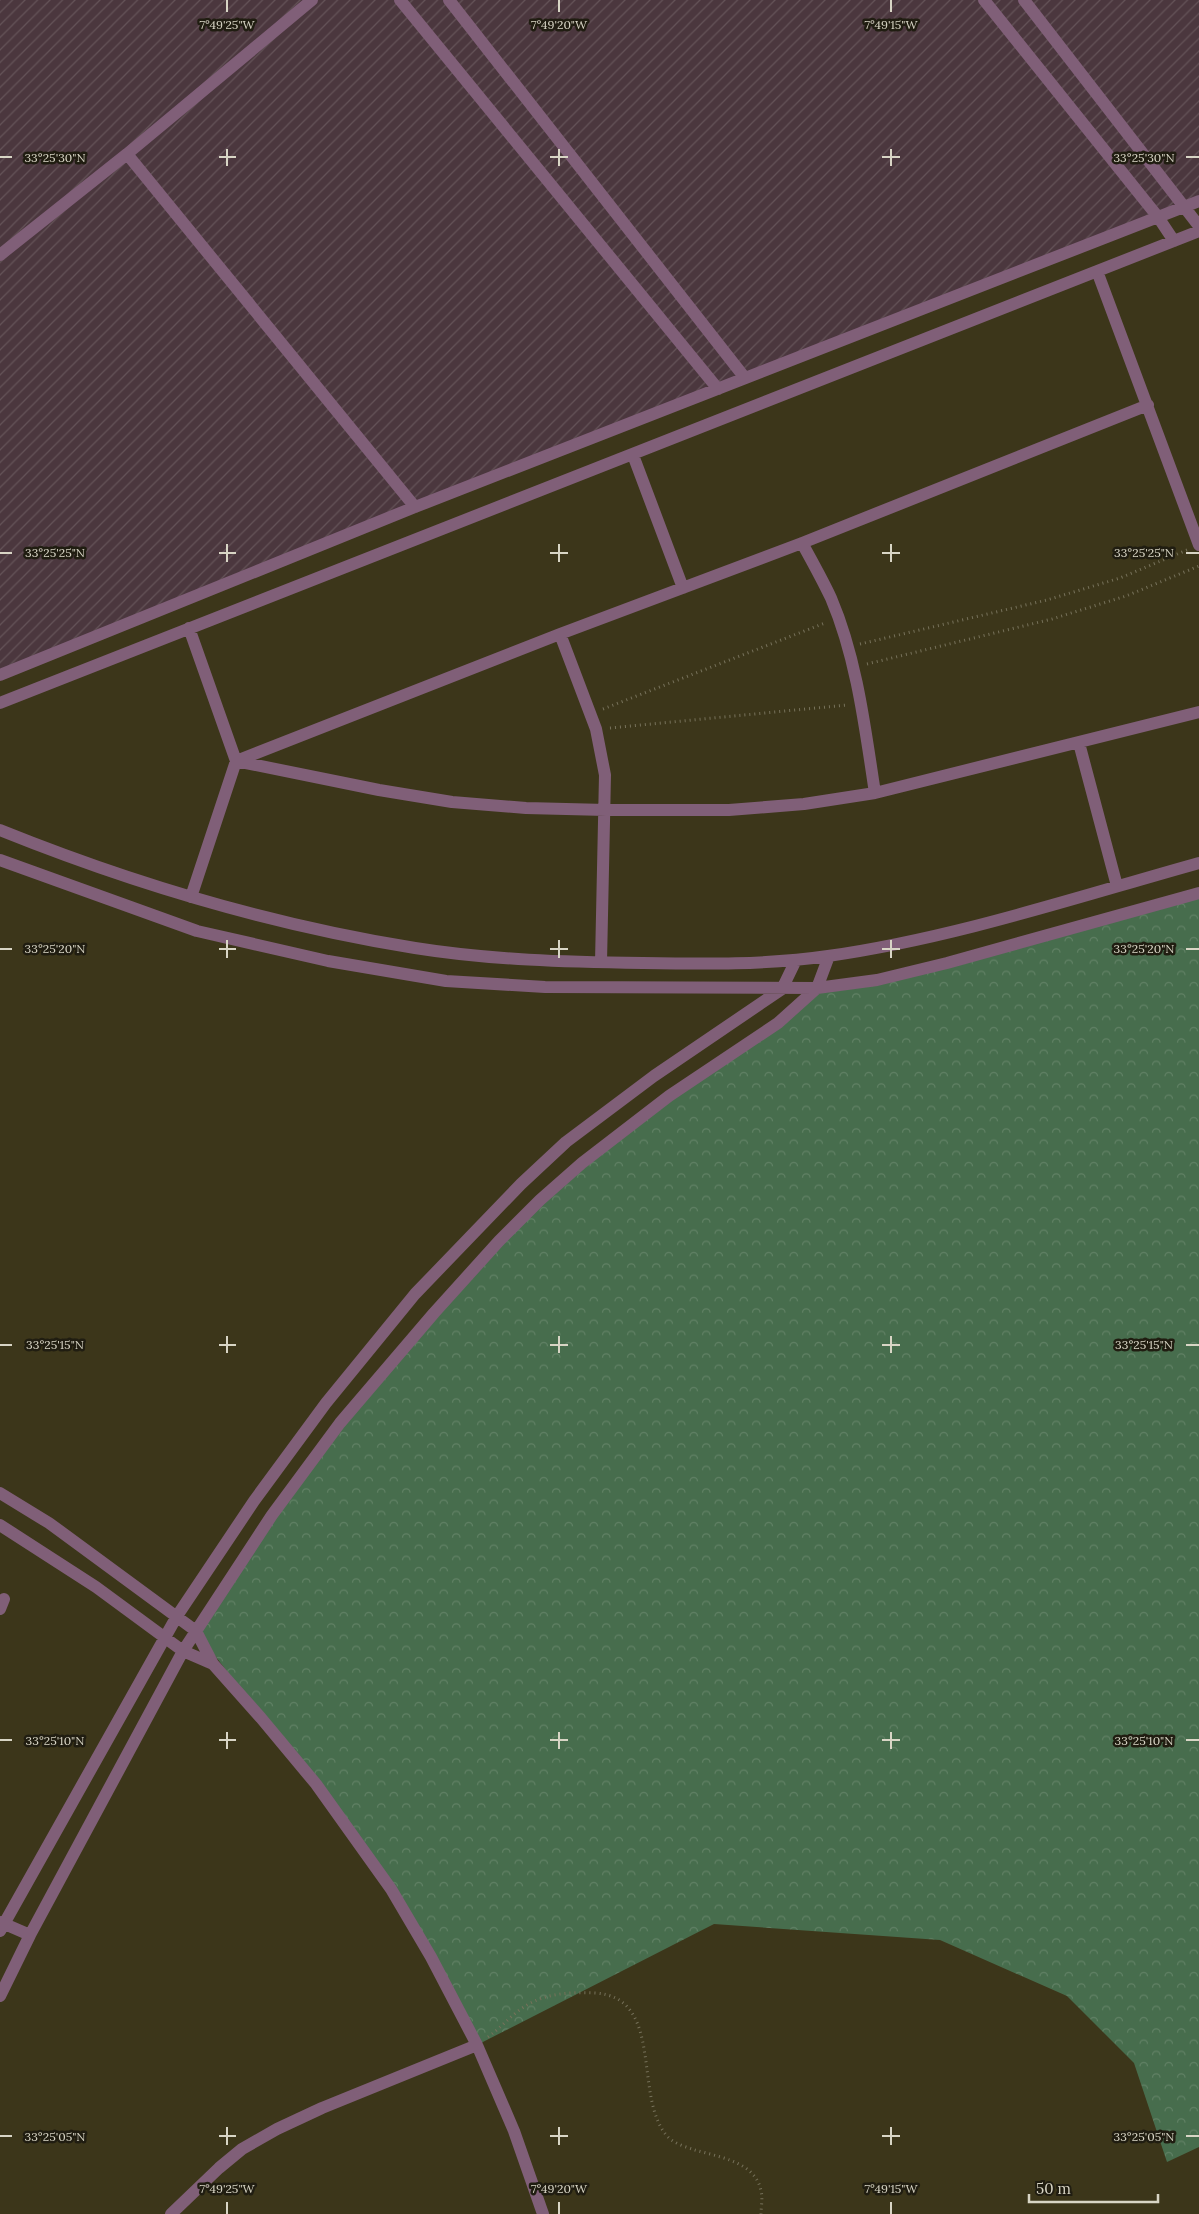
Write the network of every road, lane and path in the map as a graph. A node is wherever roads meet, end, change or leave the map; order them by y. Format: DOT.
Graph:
graph roads {
  1 [pos="312,0"];
  2 [pos="400,0"];
  3 [pos="449,0"];
  4 [pos="984,0"];
  5 [pos="1024,0"];
  6 [pos="127,154"];
  7 [pos="1199,201"];
  8 [pos="1185,206"];
  9 [pos="1158,217"];
  10 [pos="1199,226"];
  11 [pos="1199,231"];
  12 [pos="1174,241"];
  13 [pos="0,255"];
  14 [pos="1097,271"];
  15 [pos="745,378"];
  16 [pos="718,389"];
  17 [pos="1148,405"];
  18 [pos="633,455"];
  19 [pos="415,507"];
  20 [pos="802,543"];
  21 [pos="1199,545"];
  22 [pos="1199,566"];
  23 [pos="683,588"];
  24 [pos="837,618"];
  25 [pos="189,628"];
  26 [pos="560,634"];
  27 [pos="847,647"];
  28 [pos="852,667"];
  29 [pos="0,675"];
  30 [pos="0,703"];
  31 [pos="860,704"];
  32 [pos="1199,712"];
  33 [pos="590,714"];
  34 [pos="596,729"];
  35 [pos="1079,743"];
  36 [pos="236,761"];
  37 [pos="875,793"];
  38 [pos="606,810"];
  39 [pos="0,830"];
  40 [pos="0,860"];
  41 [pos="1199,863"];
  42 [pos="1117,886"];
  43 [pos="1199,893"];
  44 [pos="190,897"];
  45 [pos="830,956"];
  46 [pos="796,960"];
  47 [pos="601,962"];
  48 [pos="782,988"];
  49 [pos="817,988"];
  50 [pos="0,1493"];
  51 [pos="0,1525"];
  52 [pos="177,1616"];
  53 [pos="196,1631"];
  54 [pos="165,1636"];
  55 [pos="183,1651"];
  56 [pos="213,1664"];
  57 [pos="1,1925"];
  58 [pos="30,1936"];
  59 [pos="0,1996"];
  60 [pos="477,2045"];
  61 [pos="171,2214"];
  62 [pos="543,2214"];
  63 [pos="761,2214"];
  1 -- 6 [label="street"];
  2 -- 16 [label="street"];
  3 -- 15 [label="street"];
  4 -- 9 [label="street"];
  5 -- 8 [label="street"];
  6 -- 13 [label="street"];
  6 -- 19 [label="street"];
  7 -- 8 [label="street"];
  8 -- 9 [label="street"];
  8 -- 10 [label="street"];
  9 -- 12 [label="street"];
  9 -- 15 [label="street"];
  11 -- 12 [label="street"];
  12 -- 14 [label="street"];
  14 -- 17 [label="street"];
  14 -- 18 [label="street"];
  15 -- 16 [label="street"];
  16 -- 19 [label="street"];
  17 -- 20 [label="street"];
  17 -- 21 [label="street"];
  18 -- 23 [label="street"];
  18 -- 25 [label="street"];
  19 -- 29 [label="street"];
  20 -- 23 [label="street"];
  20 -- 24 [label="street"];
  21 -- 27 [label="path"];
  22 -- 28 [label="path"];
  23 -- 26 [label="street"];
  24 -- 27 [label="street"];
  24 -- 33 [label="path"];
  25 -- 30 [label="street"];
  25 -- 36 [label="street"];
  26 -- 33 [label="street"];
  26 -- 36 [label="street"];
  27 -- 28 [label="street"];
  28 -- 31 [label="street"];
  31 -- 34 [label="path"];
  31 -- 37 [label="street"];
  32 -- 35 [label="street"];
  33 -- 34 [label="street"];
  34 -- 38 [label="street"];
  35 -- 37 [label="street"];
  35 -- 42 [label="street"];
  36 -- 38 [label="street"];
  36 -- 44 [label="street"];
  37 -- 38 [label="street"];
  38 -- 47 [label="street"];
  39 -- 44 [label="street"];
  40 -- 48 [label="street"];
  41 -- 42 [label="street"];
  42 -- 45 [label="street"];
  43 -- 49 [label="street"];
  44 -- 47 [label="street"];
  45 -- 46 [label="street"];
  45 -- 49 [label="street"];
  46 -- 47 [label="street"];
  46 -- 48 [label="street"];
  48 -- 49 [label="street"];
  48 -- 52 [label="street"];
  49 -- 53 [label="street"];
  50 -- 52 [label="street"];
  51 -- 54 [label="street"];
  52 -- 53 [label="street"];
  52 -- 54 [label="street"];
  53 -- 55 [label="street"];
  53 -- 56 [label="street"];
  54 -- 55 [label="street"];
  54 -- 57 [label="street"];
  55 -- 56 [label="street"];
  55 -- 58 [label="street"];
  56 -- 60 [label="street"];
  57 -- 58 [label="street"];
  58 -- 59 [label="street"];
  60 -- 61 [label="street"];
  60 -- 62 [label="street"];
  60 -- 63 [label="path"];
}
